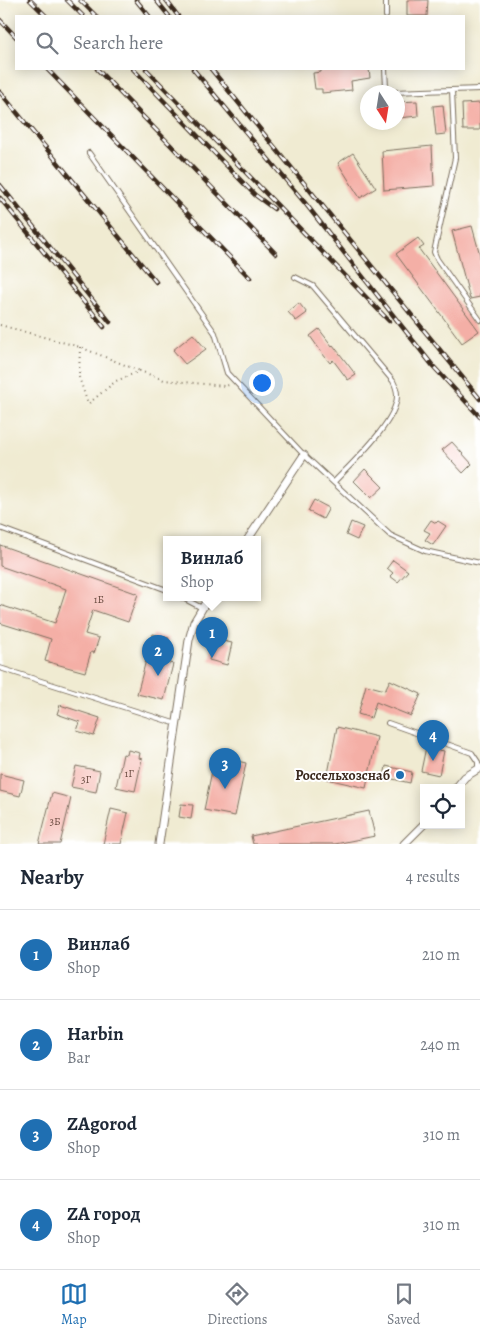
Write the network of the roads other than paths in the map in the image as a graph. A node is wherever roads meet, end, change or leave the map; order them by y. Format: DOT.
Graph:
graph roads {
  1 [pos="386,0"];
  2 [pos="386,15"];
  3 [pos="385,70"];
  4 [pos="480,89"];
  5 [pos="452,90"];
  6 [pos="89,154"];
  7 [pos="295,277"];
  8 [pos="480,320"];
  9 [pos="304,455"];
  10 [pos="334,482"];
  11 [pos="0,528"];
  12 [pos="250,536"];
  13 [pos="480,564"];
  14 [pos="163,589"];
  15 [pos="189,601"];
  16 [pos="206,601"];
  17 [pos="202,608"];
  18 [pos="0,668"];
  19 [pos="388,723"];
  20 [pos="177,724"];
  21 [pos="479,769"];
  22 [pos="459,784"];
  23 [pos="420,828"];
  24 [pos="158,844"];
  25 [pos="404,844"];
  1 -- 2 [label="lane"];
  3 -- 5 [label="lane"];
  4 -- 5 [label="lane"];
  5 -- 8 [label="lane"];
  6 -- 9 [label="lane"];
  7 -- 10 [label="lane"];
  9 -- 10 [label="lane"];
  9 -- 12 [label="street"];
  10 -- 13 [label="lane"];
  11 -- 14 [label="lane"];
  15 -- 17 [label="lane"];
  16 -- 17 [label="street"];
  17 -- 20 [label="street"];
  18 -- 20 [label="lane"];
  19 -- 21 [label="lane"];
  20 -- 24 [label="street"];
  21 -- 22 [label="street"];
  23 -- 25 [label="street"];
}
